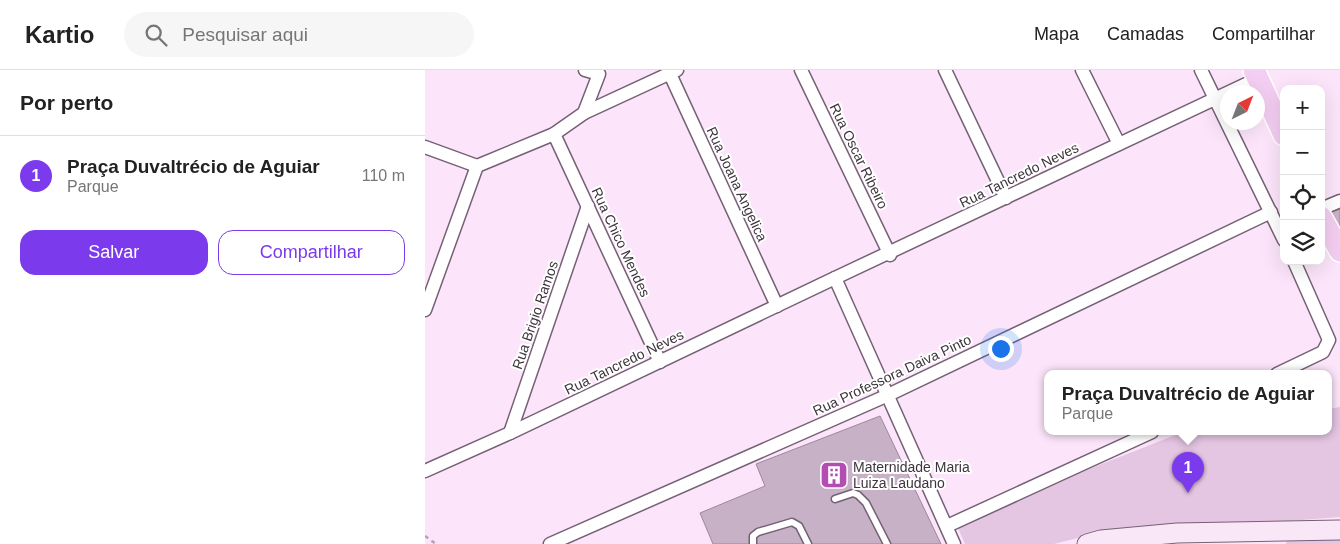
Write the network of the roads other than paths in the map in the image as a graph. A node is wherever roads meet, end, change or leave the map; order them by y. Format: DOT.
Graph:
graph roads {
  1 [pos="585,70"];
  2 [pos="801,70"];
  3 [pos="945,70"];
  4 [pos="1081,70"];
  5 [pos="1201,70"];
  6 [pos="600,72"];
  7 [pos="674,72"];
  8 [pos="1257,74"];
  9 [pos="1215,98"];
  10 [pos="585,113"];
  11 [pos="1282,130"];
  12 [pos="554,134"];
  13 [pos="1119,144"];
  14 [pos="425,147"];
  15 [pos="477,166"];
  16 [pos="1006,198"];
  17 [pos="1340,202"];
  18 [pos="588,206"];
  19 [pos="1325,208"];
  20 [pos="1271,212"];
  21 [pos="1323,220"];
  22 [pos="1280,231"];
  23 [pos="1340,251"];
  24 [pos="890,255"];
  25 [pos="1296,265"];
  26 [pos="835,278"];
  27 [pos="429,283"];
  28 [pos="777,306"];
  29 [pos="425,310"];
  30 [pos="659,362"];
  31 [pos="1286,370"];
  32 [pos="886,396"];
  33 [pos="510,434"];
  34 [pos="1145,435"];
  35 [pos="425,471"];
  36 [pos="835,499"];
  37 [pos="947,526"];
  38 [pos="1340,530"];
  39 [pos="1097,543"];
  40 [pos="550,544"];
  41 [pos="753,544"];
  42 [pos="807,544"];
  43 [pos="887,544"];
  44 [pos="954,544"];
  1 -- 6 [label="street"];
  2 -- 24 [label="street, Rua Oscar Ribeiro"];
  3 -- 16 [label="street"];
  4 -- 13 [label="street"];
  5 -- 9 [label="street"];
  6 -- 10 [label="street"];
  7 -- 10 [label="street"];
  7 -- 28 [label="street, Rua Joana Angelica"];
  8 -- 9 [label="street, Rua Tancredo Neves"];
  8 -- 11 [label="main road"];
  9 -- 13 [label="street, Rua Tancredo Neves"];
  9 -- 20 [label="street"];
  10 -- 12 [label="street"];
  12 -- 15 [label="street"];
  12 -- 18 [label="street, Rua Chico Mendes"];
  13 -- 16 [label="street, Rua Tancredo Neves"];
  14 -- 15 [label="street"];
  15 -- 27 [label="street"];
  16 -- 24 [label="street, Rua Tancredo Neves"];
  17 -- 19 [label="street"];
  18 -- 30 [label="street, Rua Chico Mendes"];
  18 -- 33 [label="street, Rua Brigio Ramos"];
  20 -- 22 [label="street"];
  20 -- 32 [label="street, Rua Professora Daiva Pinto"];
  21 -- 23 [label="main road"];
  24 -- 26 [label="street, Rua Tancredo Neves"];
  25 -- 31 [label="street"];
  26 -- 28 [label="street, Rua Tancredo Neves"];
  26 -- 32 [label="street"];
  27 -- 29 [label="street"];
  28 -- 30 [label="street, Rua Tancredo Neves"];
  30 -- 33 [label="street, Rua Tancredo Neves"];
  32 -- 37 [label="street"];
  32 -- 40 [label="street, Rua Professora Daiva Pinto"];
  33 -- 35 [label="street, Rua Tancredo Neves"];
  34 -- 37 [label="street"];
  36 -- 43 [label="lane"];
  37 -- 44 [label="street"];
  38 -- 39 [label="street"];
  41 -- 42 [label="lane"];
}
